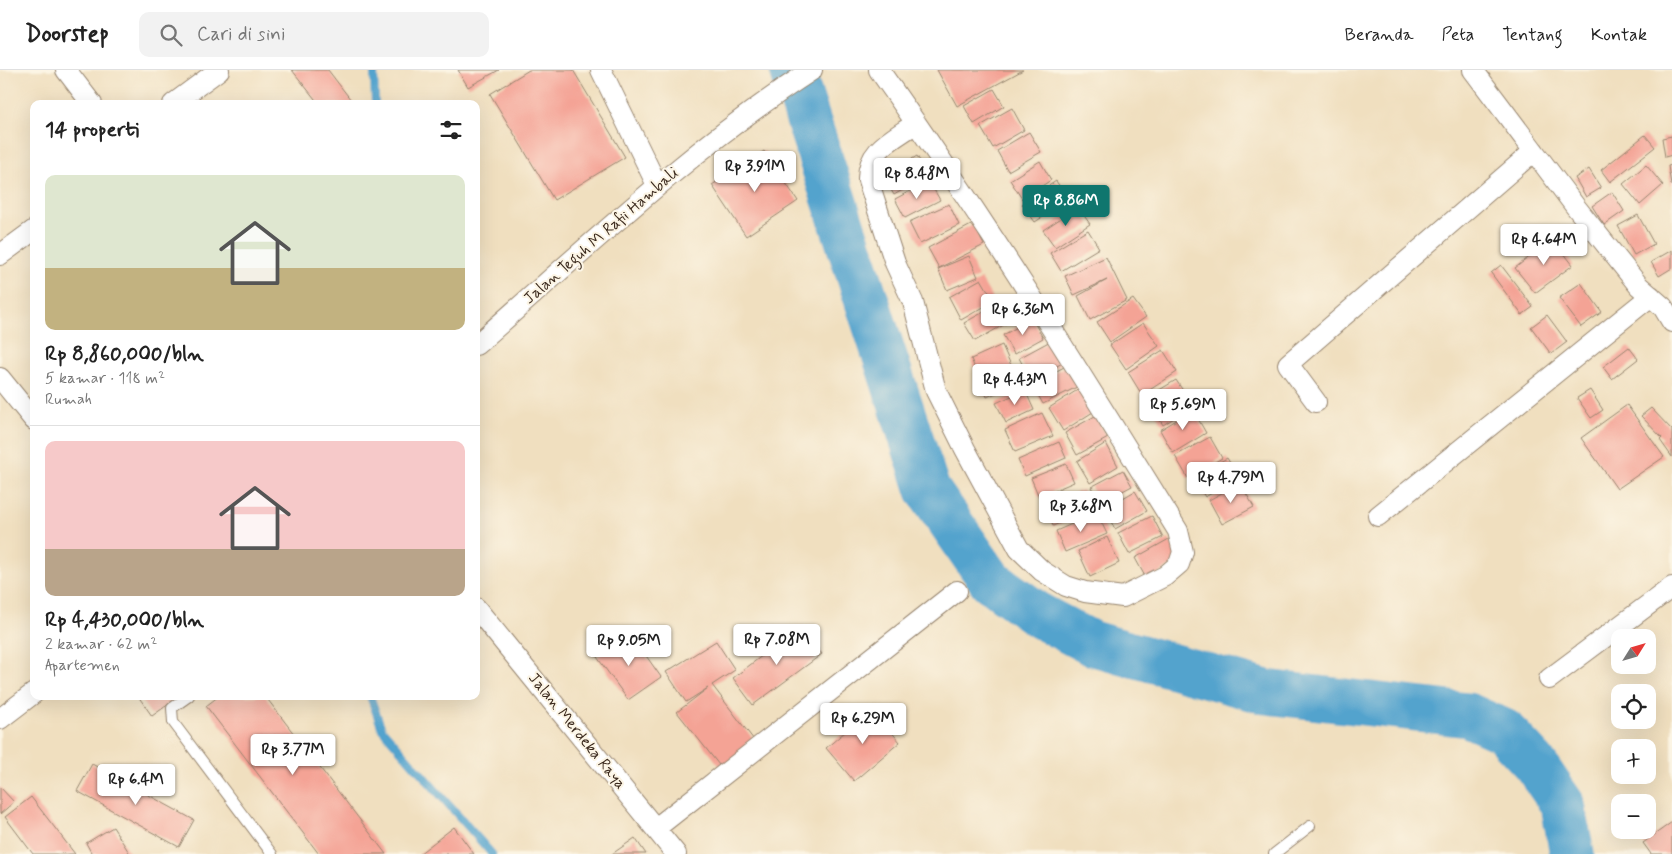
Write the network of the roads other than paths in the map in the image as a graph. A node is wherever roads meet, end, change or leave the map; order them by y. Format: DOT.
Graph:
graph roads {
  1 [pos="66,70"];
  2 [pos="219,70"];
  3 [pos="601,70"];
  4 [pos="812,70"];
  5 [pos="879,70"];
  6 [pos="1473,70"];
  7 [pos="89,100"];
  8 [pos="178,100"];
  9 [pos="916,123"];
  10 [pos="1534,151"];
  11 [pos="657,185"];
  12 [pos="30,233"];
  13 [pos="0,255"];
  14 [pos="1651,296"];
  15 [pos="1672,322"];
  16 [pos="480,341"];
  17 [pos="0,378"];
  18 [pos="1316,402"];
  19 [pos="30,415"];
  20 [pos="1378,516"];
  21 [pos="1672,587"];
  22 [pos="957,591"];
  23 [pos="480,613"];
  24 [pos="1549,679"];
  25 [pos="30,696"];
  26 [pos="183,700"];
  27 [pos="0,719"];
  28 [pos="1310,826"];
  29 [pos="656,828"];
  30 [pos="272,854"];
  31 [pos="676,854"];
  32 [pos="1274,854"];
  1 -- 7 [label="street"];
  2 -- 8 [label="street"];
  3 -- 11 [label="street"];
  4 -- 11 [label="street, Jalan Teguh M Rafii Hambali"];
  5 -- 9 [label="street"];
  6 -- 10 [label="street"];
  9 -- 9 [label="street"];
  10 -- 14 [label="street"];
  10 -- 18 [label="street"];
  11 -- 16 [label="street, Jalan Teguh M Rafii Hambali"];
  12 -- 13 [label="street"];
  14 -- 15 [label="street"];
  14 -- 20 [label="street"];
  17 -- 19 [label="street"];
  21 -- 24 [label="street"];
  22 -- 29 [label="street"];
  23 -- 29 [label="street, Jalan Merdeka Raya"];
  25 -- 27 [label="street"];
  26 -- 30 [label="lane"];
  28 -- 32 [label="lane"];
  29 -- 31 [label="street, Jalan Merdeka Raya"];
}
